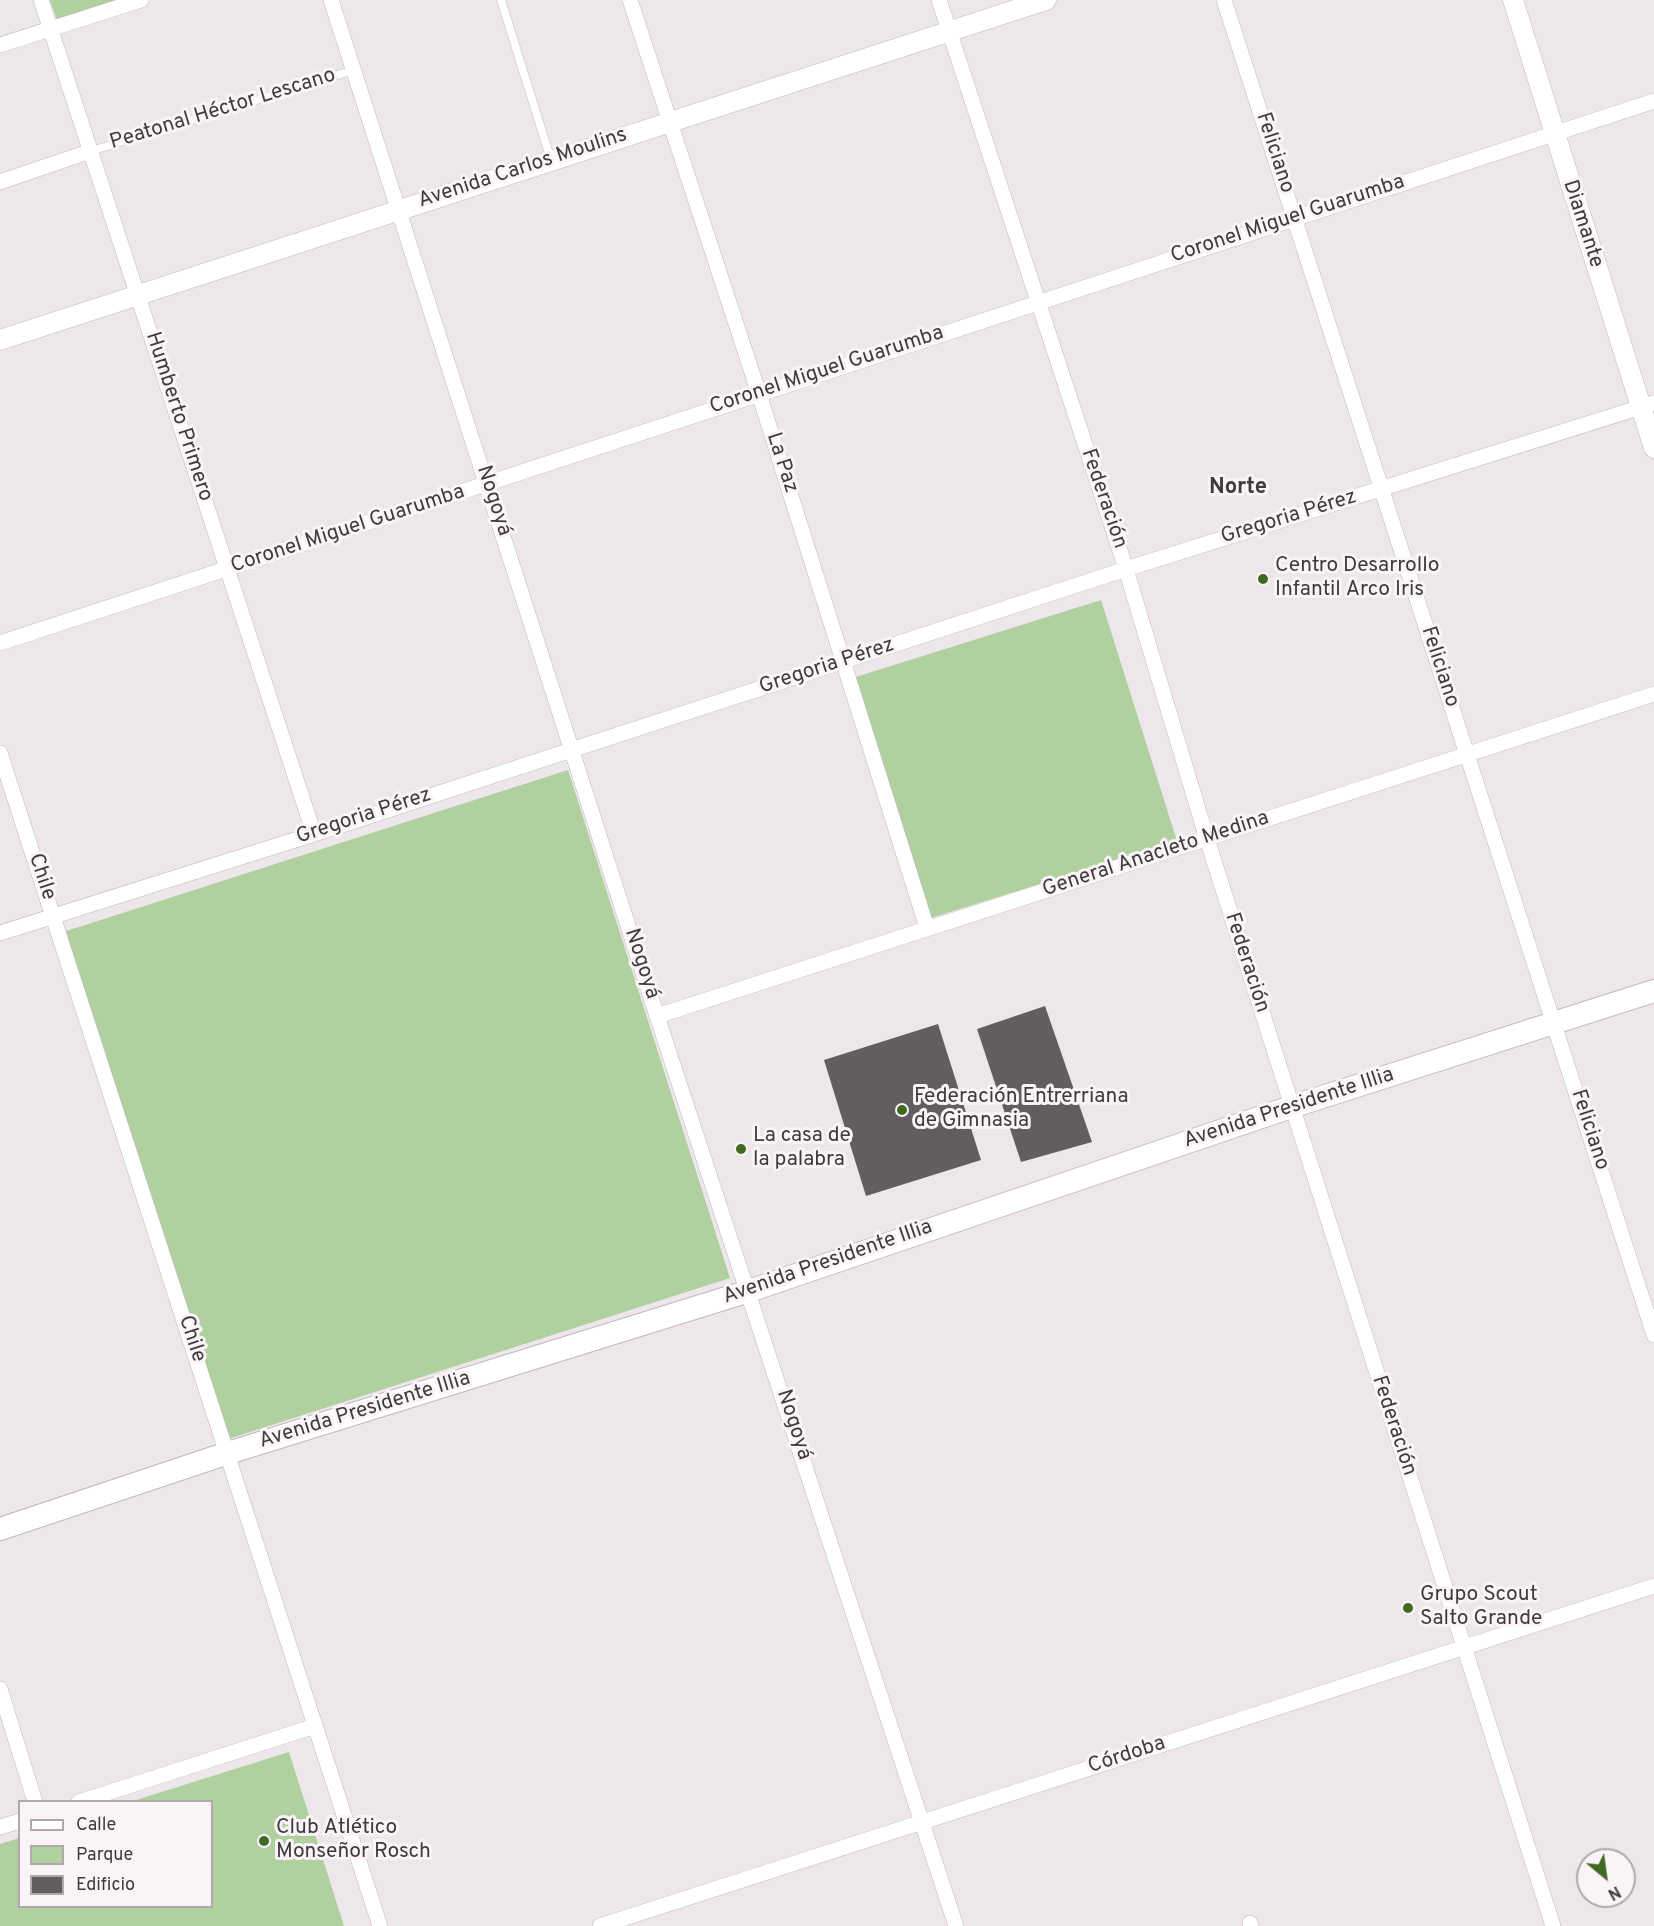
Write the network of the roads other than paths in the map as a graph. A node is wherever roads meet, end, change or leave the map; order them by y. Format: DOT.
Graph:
graph roads {
  1 [pos="41,0"];
  2 [pos="141,0"];
  3 [pos="331,0"];
  4 [pos="501,0"];
  5 [pos="630,0"];
  6 [pos="939,0"];
  7 [pos="1046,0"];
  8 [pos="1224,0"];
  9 [pos="1513,0"];
  10 [pos="50,29"];
  11 [pos="950,32"];
  12 [pos="0,45"];
  13 [pos="354,69"];
  14 [pos="1654,101"];
  15 [pos="670,122"];
  16 [pos="1553,133"];
  17 [pos="92,151"];
  18 [pos="551,160"];
  19 [pos="0,182"];
  20 [pos="398,209"];
  21 [pos="1295,218"];
  22 [pos="138,293"];
  23 [pos="1037,302"];
  24 [pos="0,340"];
  25 [pos="759,394"];
  26 [pos="1648,405"];
  27 [pos="1654,448"];
  28 [pos="488,485"];
  29 [pos="1383,489"];
  30 [pos="228,570"];
  31 [pos="1126,570"];
  32 [pos="0,643"];
  33 [pos="844,662"];
  34 [pos="1654,694"];
  35 [pos="572,749"];
  36 [pos="0,753"];
  37 [pos="1467,754"];
  38 [pos="314,834"];
  39 [pos="1207,839"];
  40 [pos="54,915"];
  41 [pos="927,928"];
  42 [pos="0,933"];
  43 [pos="1654,991"];
  44 [pos="657,1016"];
  45 [pos="1555,1023"];
  46 [pos="1292,1107"];
  47 [pos="1647,1287"];
  48 [pos="749,1291"];
  49 [pos="1654,1335"];
  50 [pos="228,1454"];
  51 [pos="0,1529"];
  52 [pos="1654,1586"];
  53 [pos="1463,1647"];
  54 [pos="0,1689"];
  55 [pos="315,1726"];
  56 [pos="34,1800"];
  57 [pos="85,1800"];
  58 [pos="18,1822"];
  59 [pos="922,1822"];
  60 [pos="0,1827"];
  61 [pos="380,1926"];
  62 [pos="600,1926"];
  63 [pos="956,1926"];
  64 [pos="1553,1926"];
  1 -- 10 [label="street, Humberto Primero"];
  2 -- 10 [label="street"];
  3 -- 13 [label="street, Nogoyá"];
  4 -- 18 [label="lane"];
  5 -- 15 [label="street, La Paz"];
  6 -- 11 [label="street, Federación"];
  7 -- 11 [label="street, Avenida Carlos Moulins"];
  8 -- 21 [label="street, Feliciano"];
  9 -- 16 [label="street, Diamante"];
  10 -- 12 [label="street"];
  10 -- 17 [label="street, Humberto Primero"];
  11 -- 15 [label="street, Avenida Carlos Moulins"];
  11 -- 23 [label="street, Federación"];
  13 -- 17 [label="lane, Peatonal Héctor Lescano"];
  13 -- 20 [label="street, Nogoyá"];
  14 -- 16 [label="street, Coronel Miguel Guarumba"];
  15 -- 18 [label="street, Avenida Carlos Moulins"];
  15 -- 25 [label="street, La Paz"];
  16 -- 21 [label="street, Coronel Miguel Guarumba"];
  16 -- 26 [label="street, Diamante"];
  17 -- 19 [label="street"];
  17 -- 22 [label="street, Humberto Primero"];
  18 -- 20 [label="street, Avenida Carlos Moulins"];
  20 -- 22 [label="street, Avenida Carlos Moulins"];
  20 -- 28 [label="street, Nogoyá"];
  21 -- 23 [label="street, Coronel Miguel Guarumba"];
  21 -- 29 [label="street, Feliciano"];
  22 -- 24 [label="street, Avenida Carlos Moulins"];
  22 -- 30 [label="street, Humberto Primero"];
  23 -- 25 [label="street, Coronel Miguel Guarumba"];
  23 -- 31 [label="street, Federación"];
  25 -- 28 [label="street, Coronel Miguel Guarumba"];
  25 -- 33 [label="street, La Paz"];
  26 -- 27 [label="street, Diamante"];
  26 -- 29 [label="street, Gregoria Pérez"];
  28 -- 30 [label="street, Coronel Miguel Guarumba"];
  28 -- 35 [label="street, Nogoyá"];
  29 -- 31 [label="street, Gregoria Pérez"];
  29 -- 37 [label="street, Feliciano"];
  30 -- 32 [label="street, Coronel Miguel Guarumba"];
  30 -- 38 [label="street, Humberto Primero"];
  31 -- 33 [label="street, Gregoria Pérez"];
  31 -- 39 [label="street, Federación"];
  33 -- 35 [label="street, Gregoria Pérez"];
  33 -- 41 [label="street, La Paz"];
  34 -- 37 [label="street, General Anacleto Medina"];
  35 -- 38 [label="street, Gregoria Pérez"];
  35 -- 44 [label="street, Nogoyá"];
  36 -- 40 [label="street, Chile"];
  37 -- 39 [label="street, General Anacleto Medina"];
  37 -- 45 [label="street, Feliciano"];
  38 -- 40 [label="street, Gregoria Pérez"];
  39 -- 41 [label="street, General Anacleto Medina"];
  39 -- 46 [label="street, Federación"];
  40 -- 42 [label="street, Gregoria Pérez"];
  40 -- 50 [label="street, Chile"];
  41 -- 44 [label="street, General Anacleto Medina"];
  43 -- 45 [label="main road, Avenida Presidente Illia"];
  44 -- 48 [label="street, Nogoyá"];
  45 -- 46 [label="main road, Avenida Presidente Illia"];
  45 -- 47 [label="street, Feliciano"];
  46 -- 48 [label="main road, Avenida Presidente Illia"];
  46 -- 53 [label="street, Federación"];
  47 -- 49 [label="street, Feliciano"];
  48 -- 50 [label="main road, Avenida Presidente Illia"];
  48 -- 59 [label="street, Nogoyá"];
  50 -- 51 [label="main road, Avenida Presidente Illia"];
  50 -- 55 [label="street, Chile"];
  52 -- 53 [label="street, Córdoba"];
  53 -- 59 [label="street, Córdoba"];
  53 -- 64 [label="street, Federación"];
  54 -- 56 [label="street"];
  55 -- 57 [label="street"];
  55 -- 61 [label="street, Chile"];
  58 -- 60 [label="street"];
  59 -- 62 [label="street, Córdoba"];
  59 -- 63 [label="street, Nogoyá"];
}
